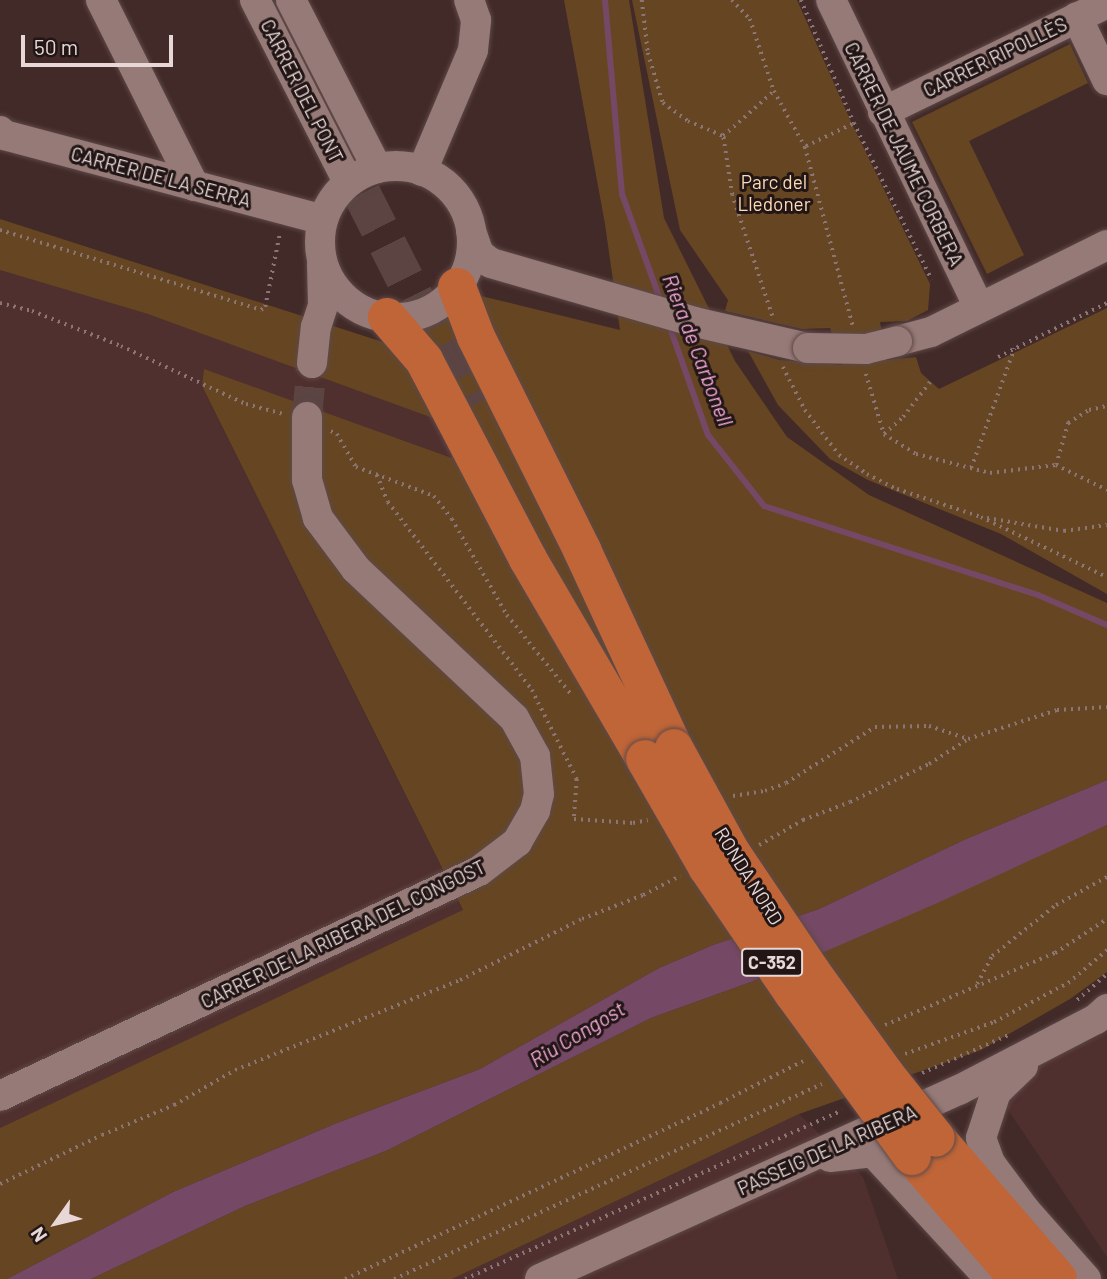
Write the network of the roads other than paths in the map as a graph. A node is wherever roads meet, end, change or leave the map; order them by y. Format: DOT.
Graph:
graph roads {
  1 [pos="101,0"];
  2 [pos="255,0"];
  3 [pos="291,0"];
  4 [pos="469,0"];
  5 [pos="831,0"];
  6 [pos="1107,3"];
  7 [pos="1077,18"];
  8 [pos="1107,80"];
  9 [pos="883,112"];
  10 [pos="0,131"];
  11 [pos="377,168"];
  12 [pos="422,171"];
  13 [pos="348,182"];
  14 [pos="194,186"];
  15 [pos="323,220"];
  16 [pos="471,230"];
  17 [pos="1107,245"];
  18 [pos="322,260"];
  19 [pos="500,267"];
  20 [pos="459,284"];
  21 [pos="979,307"];
  22 [pos="382,316"];
  23 [pos="307,419"];
  24 [pos="553,549"];
  25 [pos="660,754"];
  26 [pos="1107,1009"];
  27 [pos="1107,1032"];
  28 [pos="1042,1046"];
  29 [pos="1013,1075"];
  30 [pos="959,1090"];
  31 [pos="0,1096"];
  32 [pos="924,1147"];
  33 [pos="795,1164"];
  34 [pos="540,1279"];
  35 [pos="990,1279"];
  36 [pos="1018,1279"];
  37 [pos="1058,1279"];
  38 [pos="1086,1279"];
  1 -- 14 [label="street"];
  2 -- 13 [label="street, CARRER DEL PONT"];
  3 -- 11 [label="street, CARRER DEL PONT"];
  4 -- 12 [label="street"];
  5 -- 9 [label="street, CARRER DE JAUME CORBERA"];
  6 -- 7 [label="street, CARRER RIPOLLÈS"];
  7 -- 8 [label="street"];
  7 -- 9 [label="street, CARRER RIPOLLÈS"];
  9 -- 21 [label="street, CARRER DE JAUME CORBERA"];
  10 -- 14 [label="street, CARRER DE LA SERRA"];
  11 -- 12 [label="street"];
  11 -- 13 [label="street"];
  12 -- 16 [label="street"];
  13 -- 15 [label="street"];
  14 -- 15 [label="street, CARRER DE LA SERRA"];
  15 -- 18 [label="street"];
  16 -- 19 [label="street"];
  16 -- 20 [label="street"];
  17 -- 21 [label="street"];
  18 -- 22 [label="street"];
  18 -- 22 [label="street"];
  19 -- 20 [label="street"];
  19 -- 21 [label="street, bridge"];
  20 -- 22 [label="street"];
  20 -- 25 [label="highway"];
  22 -- 25 [label="highway"];
  23 -- 31 [label="street, CARRER DE LA RIBERA DEL CONGOST"];
  24 -- 25 [label="highway, RONDA NORD / C-352"];
  25 -- 32 [label="highway, RONDA NORD / C-352, bridge"];
  25 -- 32 [label="highway, RONDA NORD / C-352, bridge"];
  26 -- 28 [label="street, PASSEIG DE LA RIBERA"];
  27 -- 29 [label="street"];
  28 -- 29 [label="street"];
  28 -- 30 [label="street, PASSEIG DE LA RIBERA"];
  29 -- 30 [label="street"];
  29 -- 38 [label="street"];
  30 -- 33 [label="street, PASSEIG DE LA RIBERA"];
  32 -- 36 [label="highway, RONDA NORD / C-352"];
  32 -- 37 [label="highway, RONDA NORD / C-352"];
  33 -- 34 [label="street, PASSEIG DE LA RIBERA"];
  33 -- 35 [label="street"];
}
